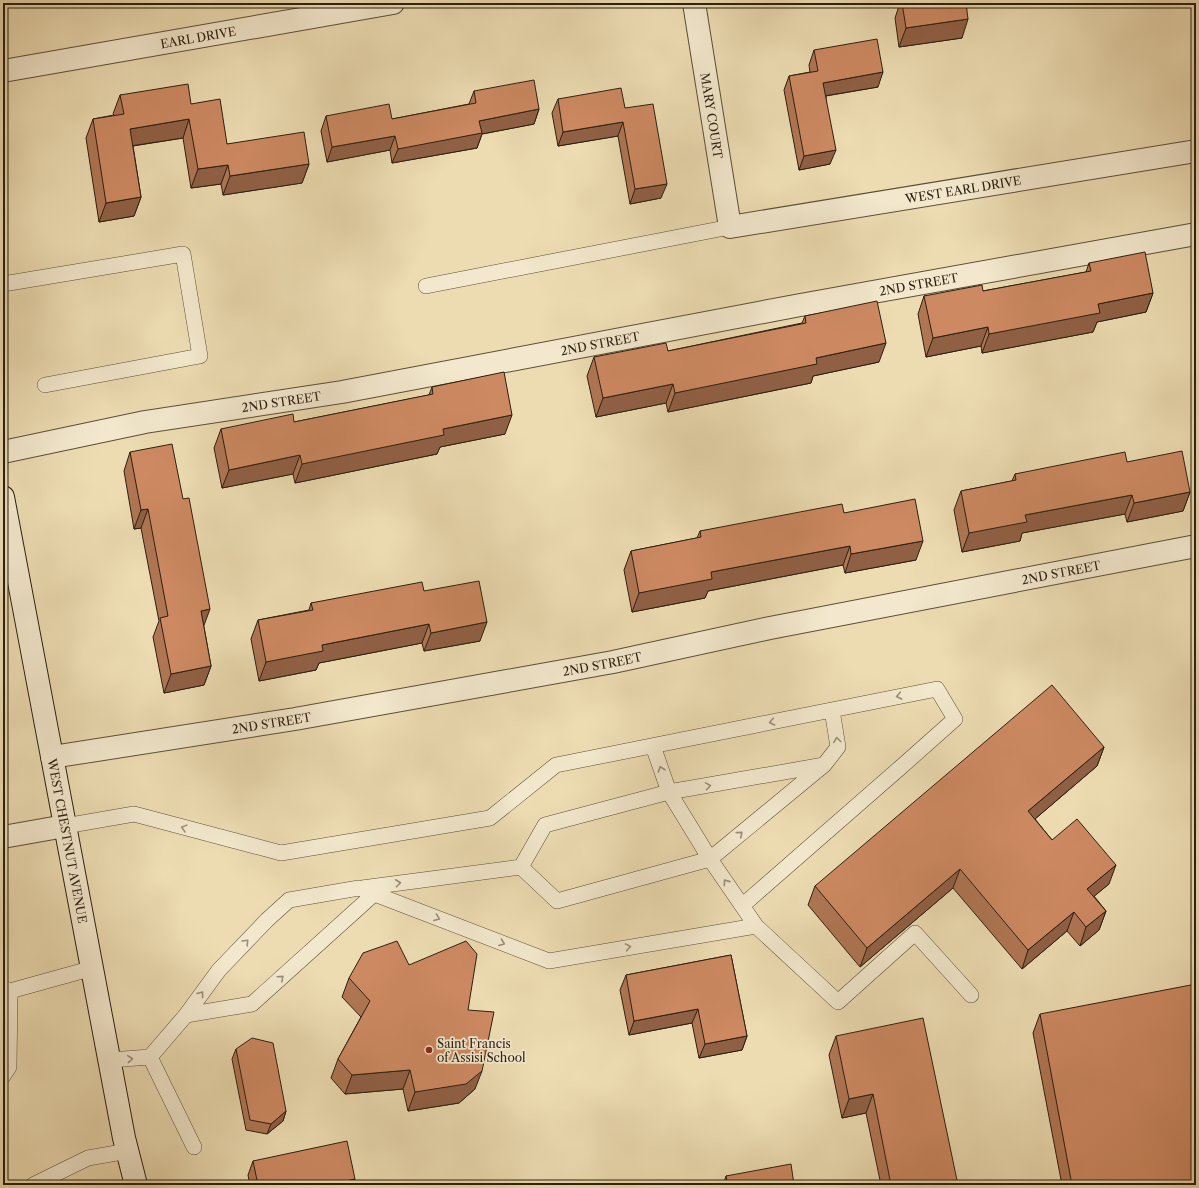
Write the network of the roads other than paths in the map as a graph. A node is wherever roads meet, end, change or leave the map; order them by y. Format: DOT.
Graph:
graph roads {
  1 [pos="393,3"];
  2 [pos="694,3"];
  3 [pos="3,71"];
  4 [pos="1196,150"];
  5 [pos="730,227"];
  6 [pos="1196,234"];
  7 [pos="3,284"];
  8 [pos="426,286"];
  9 [pos="45,385"];
  10 [pos="3,452"];
  11 [pos="3,497"];
  12 [pos="1196,546"];
  13 [pos="832,710"];
  14 [pos="653,746"];
  15 [pos="52,757"];
  16 [pos="824,765"];
  17 [pos="669,792"];
  18 [pos="65,826"];
  19 [pos="3,837"];
  20 [pos="710,859"];
  21 [pos="521,867"];
  22 [pos="359,888"];
  23 [pos="374,894"];
  24 [pos="742,905"];
  25 [pos="756,926"];
  26 [pos="92,968"];
  27 [pos="6,990"];
  28 [pos="971,995"];
  29 [pos="186,1015"];
  30 [pos="150,1057"];
  31 [pos="110,1060"];
  32 [pos="3,1076"];
  33 [pos="194,1147"];
  34 [pos="128,1151"];
  35 [pos="33,1185"];
  36 [pos="136,1185"];
  1 -- 3 [label="street, EARL DRIVE"];
  2 -- 5 [label="street, MARY COURT"];
  4 -- 5 [label="street, WEST EARL DRIVE"];
  5 -- 8 [label="lane"];
  6 -- 10 [label="street, 2ND STREET"];
  7 -- 9 [label="lane"];
  11 -- 15 [label="street, WEST CHESTNUT AVENUE"];
  12 -- 15 [label="street, 2ND STREET"];
  13 -- 14 [label="lane, one-way"];
  16 -- 13 [label="lane, one-way"];
  24 -- 13 [label="lane, one-way"];
  17 -- 14 [label="lane, one-way"];
  14 -- 18 [label="lane, one-way"];
  15 -- 18 [label="street, WEST CHESTNUT AVENUE"];
  17 -- 16 [label="lane, one-way"];
  20 -- 16 [label="lane, one-way"];
  17 -- 20 [label="lane"];
  17 -- 21 [label="lane"];
  18 -- 19 [label="street"];
  18 -- 26 [label="street, WEST CHESTNUT AVENUE"];
  20 -- 21 [label="lane"];
  24 -- 20 [label="lane, one-way"];
  22 -- 21 [label="lane, one-way"];
  22 -- 23 [label="lane"];
  29 -- 22 [label="lane, one-way"];
  23 -- 25 [label="lane, one-way"];
  29 -- 23 [label="lane, one-way"];
  24 -- 25 [label="lane"];
  25 -- 28 [label="lane"];
  26 -- 27 [label="lane"];
  26 -- 31 [label="street, WEST CHESTNUT AVENUE"];
  27 -- 32 [label="lane"];
  29 -- 30 [label="lane"];
  31 -- 30 [label="lane, one-way"];
  30 -- 33 [label="lane"];
  31 -- 34 [label="street, WEST CHESTNUT AVENUE"];
  34 -- 35 [label="lane"];
  34 -- 36 [label="street, WEST CHESTNUT AVENUE"];
}
